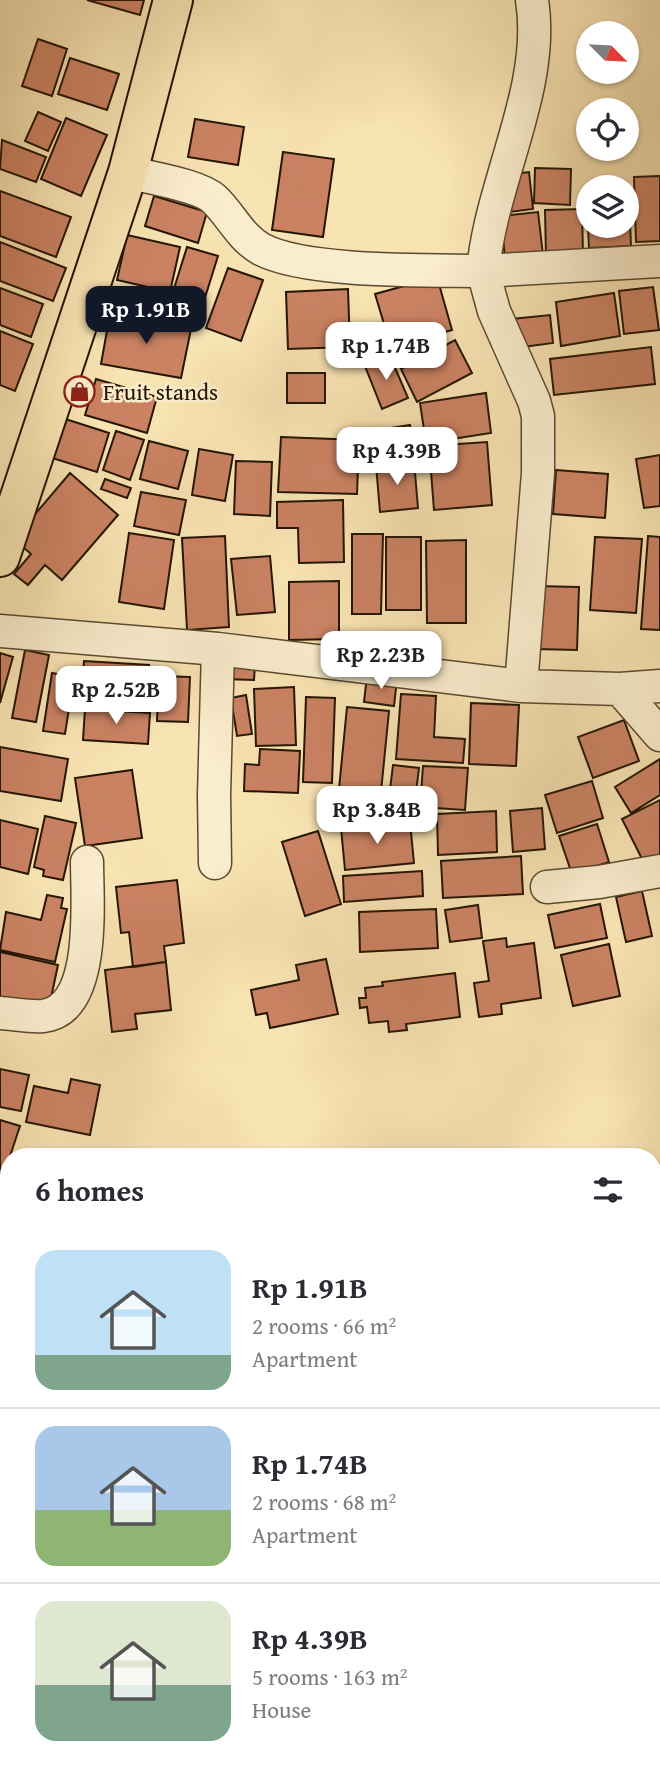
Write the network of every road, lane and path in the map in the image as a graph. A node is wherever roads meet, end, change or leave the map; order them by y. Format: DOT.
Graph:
graph roads {
  1 [pos="173,0"];
  2 [pos="533,0"];
  3 [pos="128,172"];
  4 [pos="660,261"];
  5 [pos="483,271"];
  6 [pos="0,557"];
  7 [pos="0,631"];
  8 [pos="218,649"];
  9 [pos="521,686"];
  10 [pos="660,686"];
  11 [pos="620,690"];
  12 [pos="660,735"];
  13 [pos="87,862"];
  14 [pos="215,863"];
  15 [pos="660,871"];
  16 [pos="547,887"];
  17 [pos="0,1013"];
  1 -- 3 [label="highway"];
  2 -- 5 [label="street"];
  3 -- 5 [label="street"];
  3 -- 6 [label="highway"];
  4 -- 5 [label="street"];
  5 -- 9 [label="street"];
  7 -- 8 [label="street"];
  8 -- 9 [label="street"];
  8 -- 14 [label="street"];
  9 -- 11 [label="street"];
  10 -- 11 [label="street"];
  11 -- 12 [label="street"];
  13 -- 17 [label="street"];
  15 -- 16 [label="street"];
}
